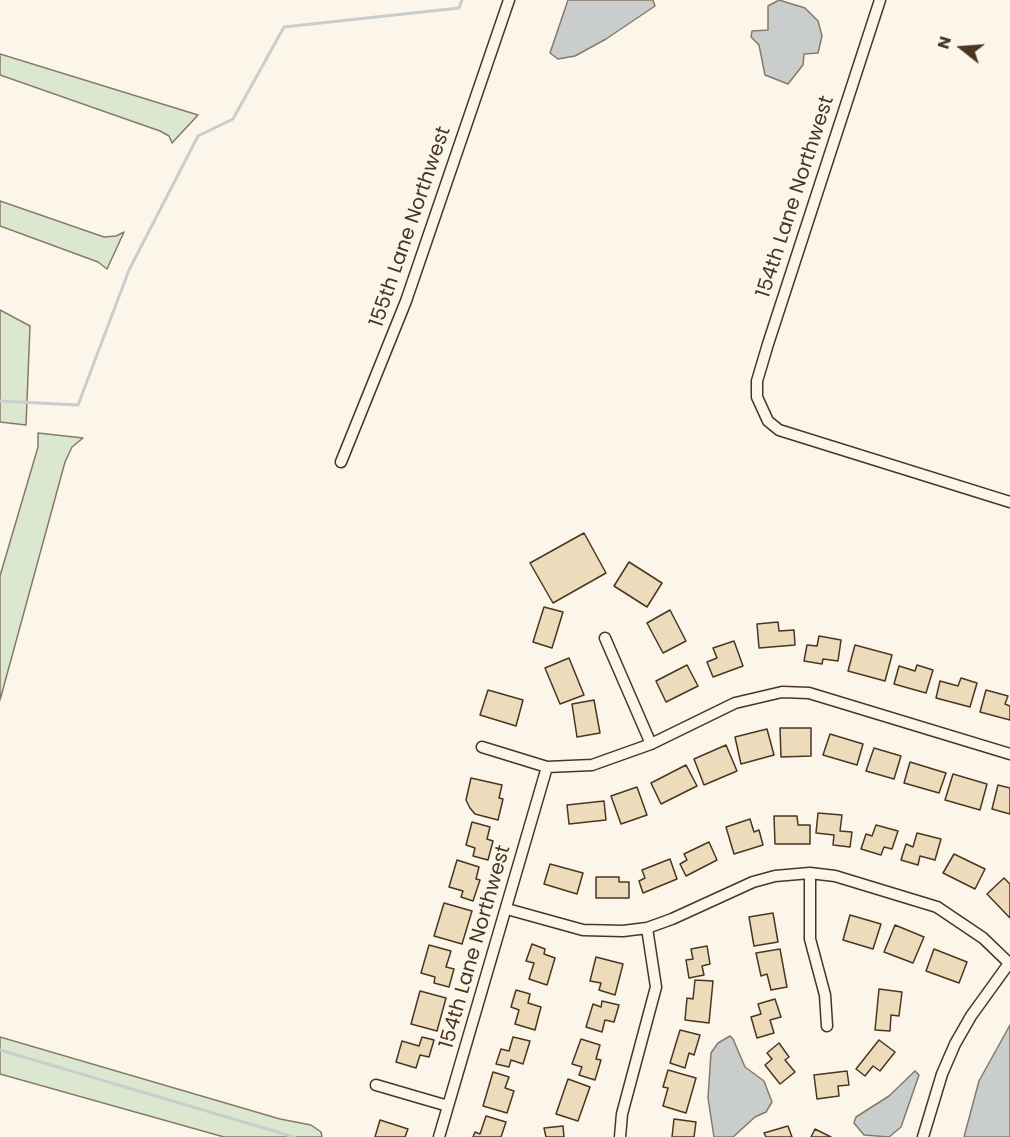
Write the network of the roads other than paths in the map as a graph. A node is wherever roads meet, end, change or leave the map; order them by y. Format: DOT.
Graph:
graph roads {
  1 [pos="509,0"];
  2 [pos="880,0"];
  3 [pos="341,462"];
  4 [pos="1010,502"];
  5 [pos="605,638"];
  6 [pos="651,744"];
  7 [pos="482,747"];
  8 [pos="1010,754"];
  9 [pos="547,766"];
  10 [pos="810,873"];
  11 [pos="507,909"];
  12 [pos="646,928"];
  13 [pos="1009,962"];
  14 [pos="827,1026"];
  15 [pos="376,1085"];
  16 [pos="448,1106"];
  17 [pos="439,1137"];
  18 [pos="620,1137"];
  19 [pos="923,1137"];
  1 -- 3 [label="street, 155th Lane Northwest"];
  2 -- 4 [label="street, 154th Lane Northwest"];
  5 -- 6 [label="street"];
  6 -- 8 [label="street"];
  6 -- 9 [label="street"];
  7 -- 9 [label="street"];
  9 -- 11 [label="street, 154th Lane Northwest"];
  10 -- 12 [label="street"];
  10 -- 13 [label="street"];
  10 -- 14 [label="street"];
  11 -- 12 [label="street"];
  11 -- 16 [label="street, 154th Lane Northwest"];
  12 -- 18 [label="street"];
  13 -- 19 [label="street"];
  15 -- 16 [label="street"];
  16 -- 17 [label="street, 154th Lane Northwest"];
}
